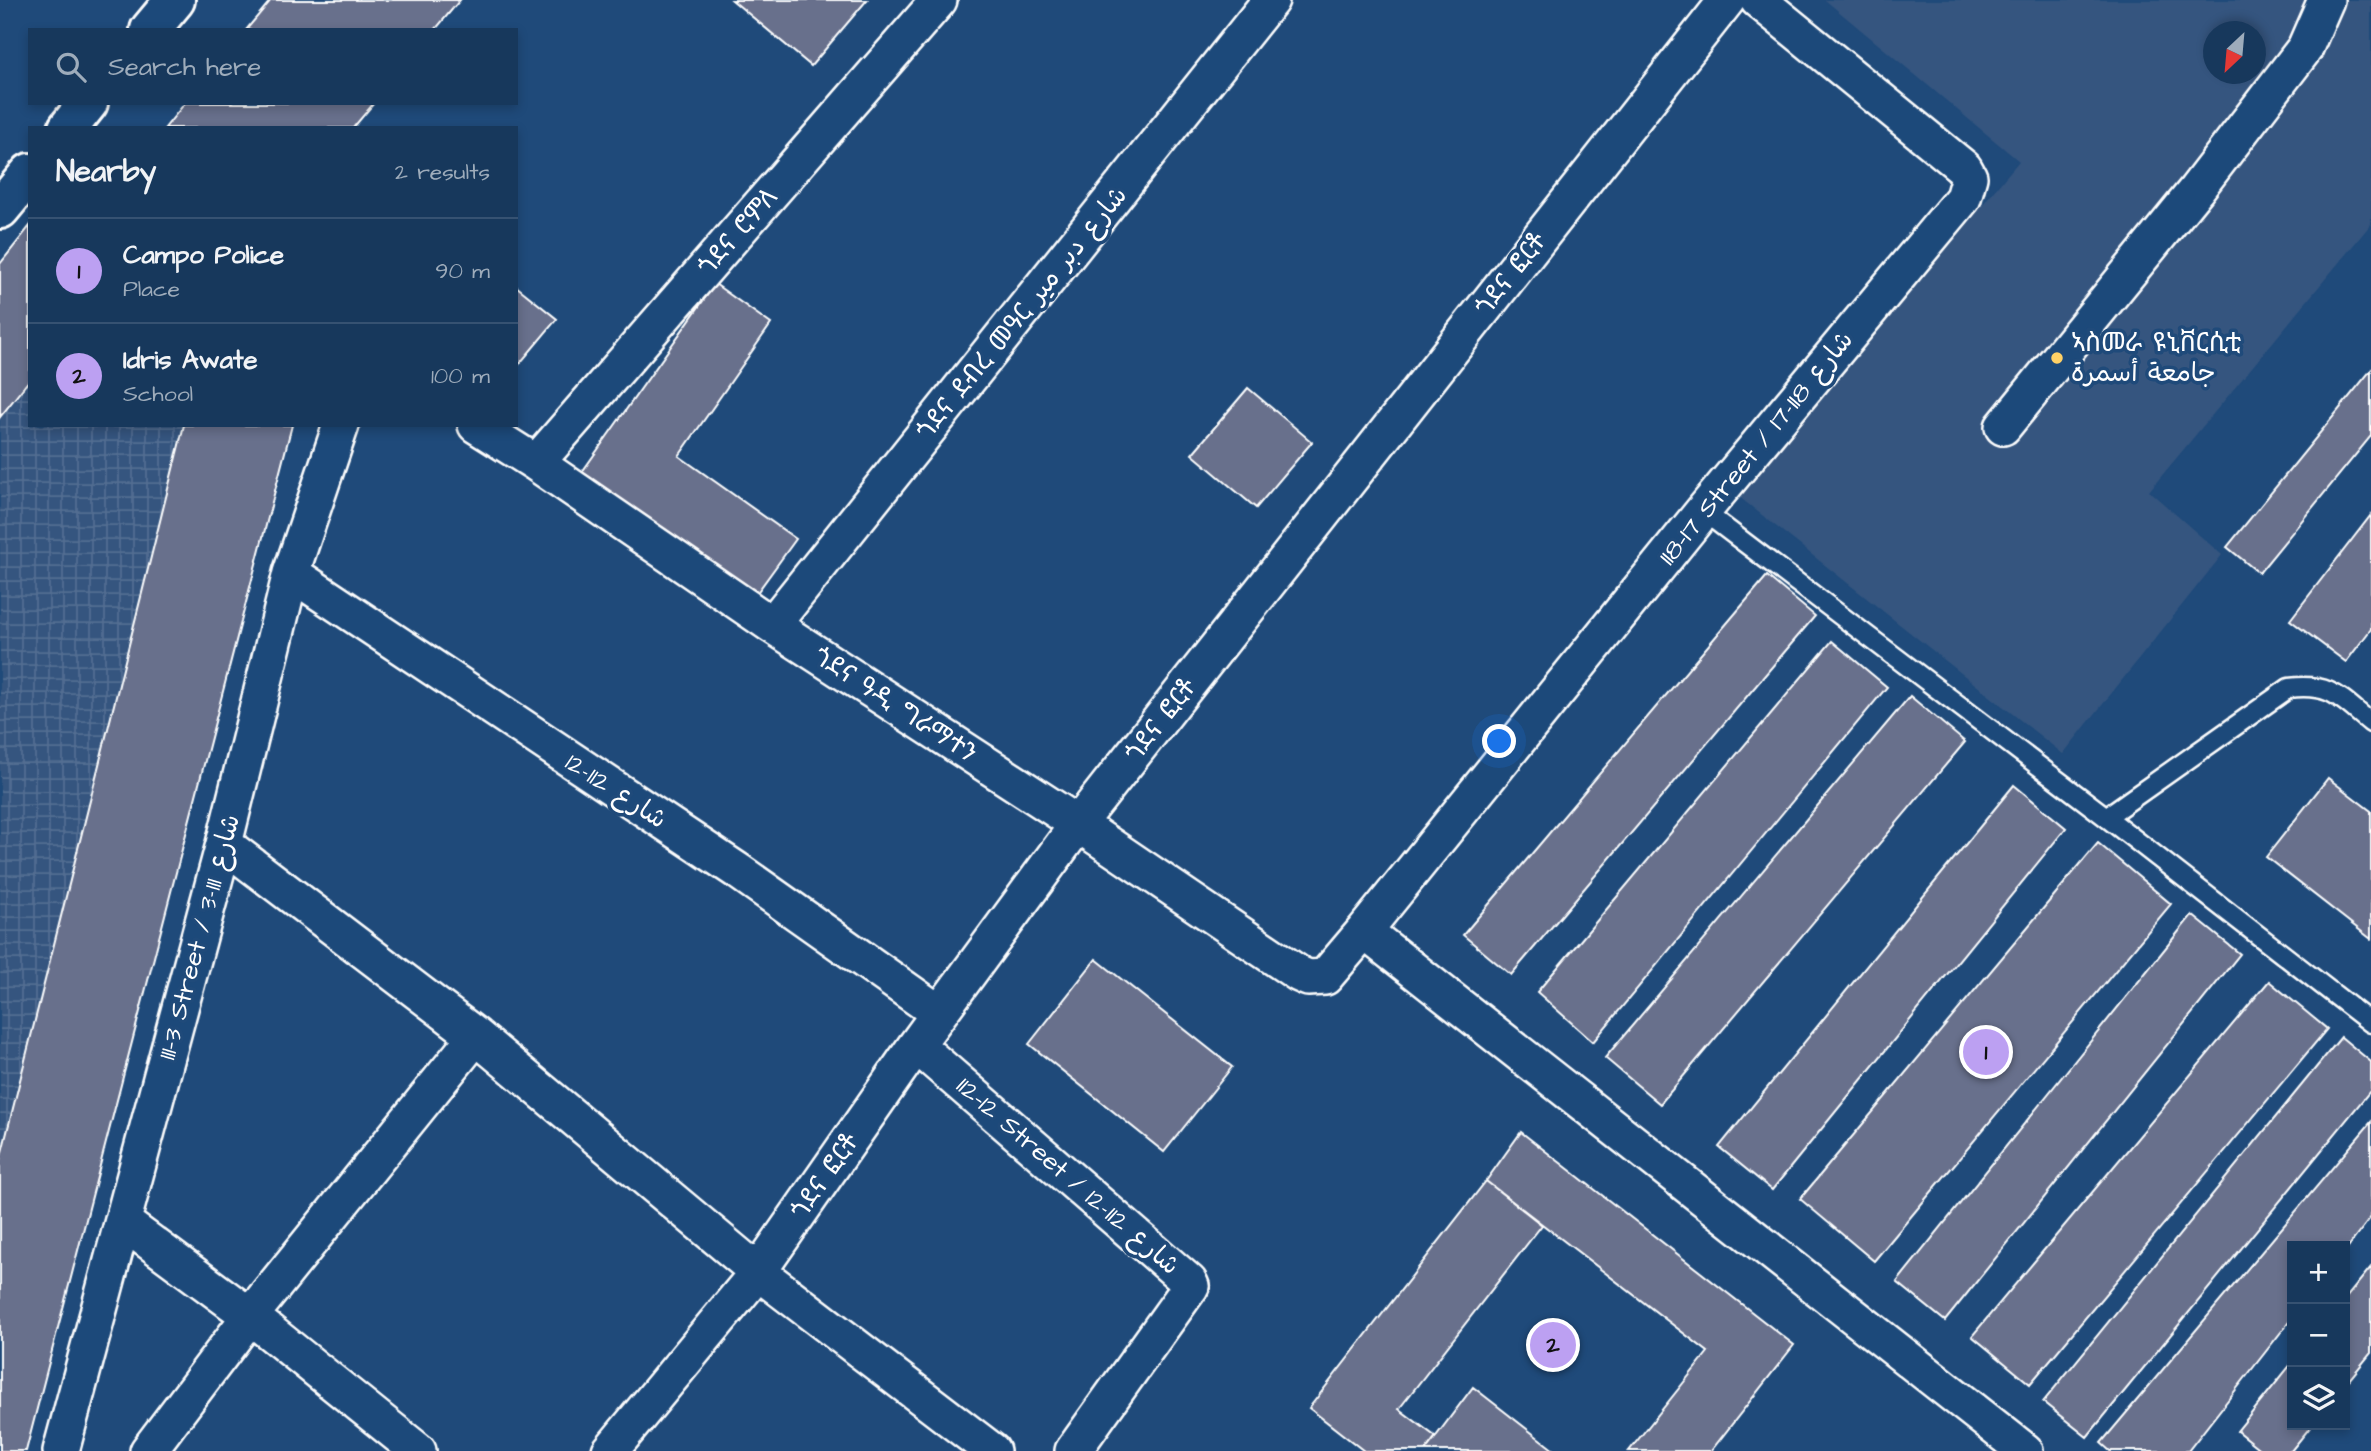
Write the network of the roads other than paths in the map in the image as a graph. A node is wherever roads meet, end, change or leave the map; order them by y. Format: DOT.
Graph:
graph roads {
  1 [pos="175,0"];
  2 [pos="939,0"];
  3 [pos="1271,0"];
  4 [pos="1727,0"];
  5 [pos="1758,0"];
  6 [pos="2326,0"];
  7 [pos="152,28"];
  8 [pos="86,105"];
  9 [pos="70,126"];
  10 [pos="28,175"];
  11 [pos="0,209"];
  12 [pos="340,427"];
  13 [pos="479,427"];
  14 [pos="2003,427"];
  15 [pos="536,463"];
  16 [pos="1703,511"];
  17 [pos="291,573"];
  18 [pos="772,625"];
  19 [pos="2371,723"];
  20 [pos="2106,817"];
  21 [pos="1079,824"];
  22 [pos="224,844"];
  23 [pos="1364,932"];
  24 [pos="1317,979"];
  25 [pos="939,1013"];
  26 [pos="2371,1023"];
  27 [pos="476,1036"];
  28 [pos="916,1045"];
  29 [pos="123,1222"];
  30 [pos="758,1272"];
  31 [pos="250,1316"];
  32 [pos="61,1451"];
  33 [pos="148,1451"];
  34 [pos="418,1451"];
  35 [pos="610,1451"];
  36 [pos="992,1451"];
  37 [pos="1073,1451"];
  38 [pos="2025,1451"];
  1 -- 7 [label="main road"];
  2 -- 15 [label="street, ጎደና ሮምለ"];
  3 -- 18 [label="street, ጎደና ደብረ መዓር شارع دبر مير"];
  4 -- 21 [label="street, ጎደና ፎርቶ"];
  5 -- 16 [label="street, 118-17 Street / شارع 118-17"];
  6 -- 14 [label="street"];
  8 -- 9 [label="main road"];
  10 -- 11 [label="main road"];
  12 -- 17 [label="street, 111-3 Street / شارع 111-3"];
  13 -- 15 [label="street, ጎደና ዓዲ ግራማተን"];
  15 -- 18 [label="street, ጎደና ዓዲ ግራማተን"];
  16 -- 20 [label="lane"];
  16 -- 23 [label="street, 118-17 Street / شارع 118-17"];
  17 -- 22 [label="street, 111-3 Street / شارع 111-3"];
  17 -- 25 [label="street, شارع 112-12"];
  18 -- 21 [label="street, ጎደና ዓዲ ግራማተን"];
  19 -- 20 [label="lane"];
  20 -- 26 [label="lane"];
  21 -- 24 [label="street, ጎደና ዓዲ ግራማተን"];
  21 -- 25 [label="street, ጎደና ፎርቶ"];
  22 -- 27 [label="street"];
  22 -- 29 [label="street, 111-3 Street / شارع 111-3"];
  23 -- 24 [label="street, 118-17 Street / شارع 118-17"];
  23 -- 38 [label="street"];
  25 -- 28 [label="street, ጎደና ፎርቶ"];
  27 -- 30 [label="street"];
  27 -- 31 [label="street"];
  28 -- 30 [label="street, ጎደና ፎርቶ"];
  28 -- 37 [label="street, 112-12 Street / شارع 112-12"];
  29 -- 31 [label="street"];
  29 -- 32 [label="street, 111-3 Street / شارع 111-3"];
  30 -- 35 [label="street, ጎደና ፎርቶ"];
  30 -- 36 [label="street"];
  31 -- 33 [label="street"];
  31 -- 34 [label="street"];
}
